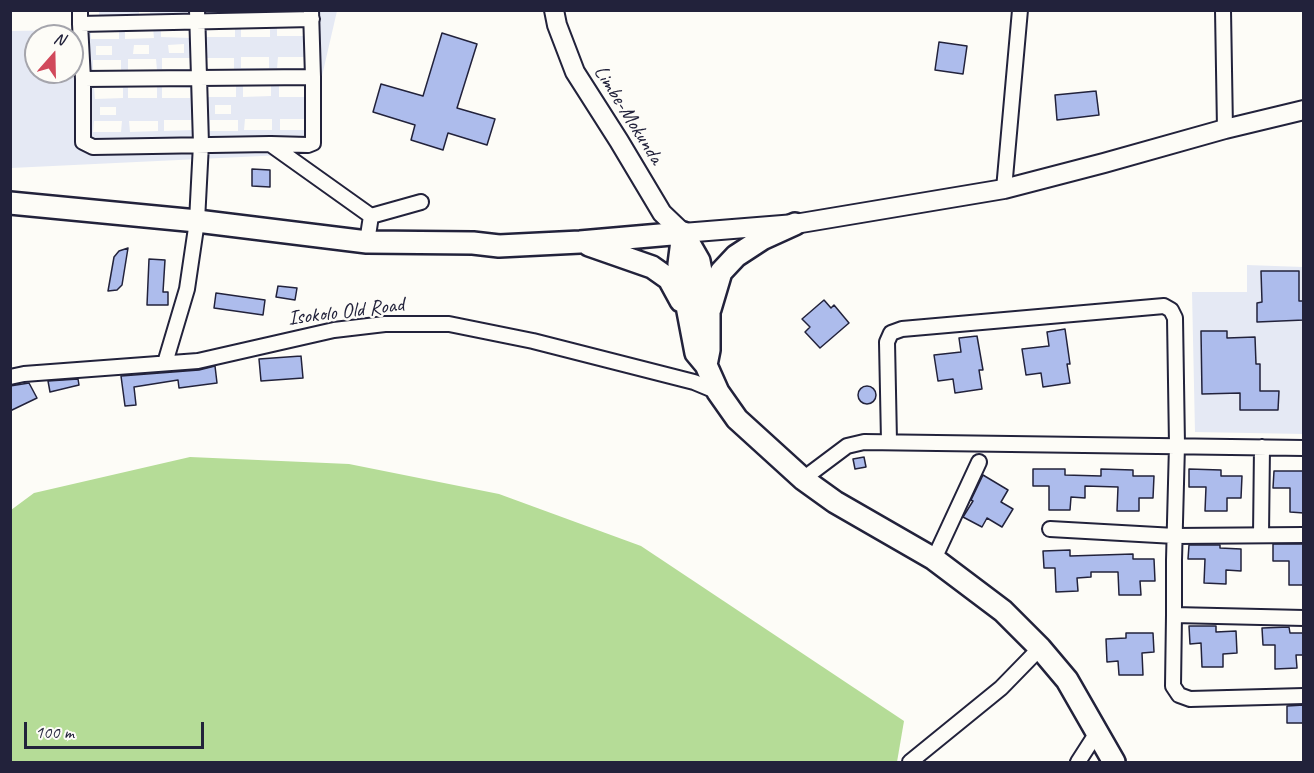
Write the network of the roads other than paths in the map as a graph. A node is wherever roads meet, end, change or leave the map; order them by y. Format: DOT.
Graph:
graph roads {
  1 [pos="554,10"];
  2 [pos="1020,10"];
  3 [pos="1223,10"];
  4 [pos="197,15"];
  5 [pos="312,15"];
  6 [pos="80,17"];
  7 [pos="198,76"];
  8 [pos="313,77"];
  9 [pos="84,79"];
  10 [pos="83,84"];
  11 [pos="1304,110"];
  12 [pos="1225,129"];
  13 [pos="201,144"];
  14 [pos="270,144"];
  15 [pos="1004,189"];
  16 [pos="421,202"];
  17 [pos="10,203"];
  18 [pos="371,216"];
  19 [pos="197,221"];
  20 [pos="795,224"];
  21 [pos="683,233"];
  22 [pos="367,242"];
  23 [pos="580,242"];
  24 [pos="698,313"];
  25 [pos="165,363"];
  26 [pos="10,377"];
  27 [pos="718,392"];
  28 [pos="889,441"];
  29 [pos="1177,445"];
  30 [pos="1262,447"];
  31 [pos="1304,448"];
  32 [pos="979,462"];
  33 [pos="803,479"];
  34 [pos="1050,529"];
  35 [pos="1261,535"];
  36 [pos="1304,535"];
  37 [pos="1175,536"];
  38 [pos="934,559"];
  39 [pos="1174,615"];
  40 [pos="1304,618"];
  41 [pos="1040,648"];
  42 [pos="1304,696"];
  43 [pos="1096,734"];
  44 [pos="910,762"];
  45 [pos="1078,762"];
  46 [pos="1114,762"];
  1 -- 21 [label="main road, Limbe-Mokunda"];
  2 -- 15 [label="street"];
  3 -- 12 [label="street"];
  4 -- 5 [label="street"];
  4 -- 6 [label="street"];
  4 -- 7 [label="street"];
  5 -- 8 [label="street"];
  7 -- 8 [label="street"];
  7 -- 9 [label="street"];
  7 -- 13 [label="street"];
  8 -- 14 [label="street"];
  10 -- 13 [label="street"];
  11 -- 12 [label="main road"];
  12 -- 15 [label="main road"];
  13 -- 14 [label="street"];
  13 -- 19 [label="street"];
  14 -- 18 [label="street"];
  15 -- 20 [label="main road"];
  16 -- 18 [label="street"];
  17 -- 19 [label="highway"];
  18 -- 22 [label="street"];
  19 -- 22 [label="highway"];
  19 -- 25 [label="street"];
  20 -- 21 [label="main road"];
  20 -- 24 [label="highway"];
  21 -- 23 [label="highway"];
  21 -- 24 [label="highway"];
  22 -- 23 [label="highway"];
  23 -- 24 [label="highway"];
  24 -- 27 [label="highway"];
  25 -- 26 [label="street, Isokolo Old Road"];
  25 -- 27 [label="street, Isokolo Old Road"];
  27 -- 33 [label="highway"];
  28 -- 29 [label="street"];
  28 -- 29 [label="street"];
  28 -- 33 [label="street"];
  29 -- 30 [label="street"];
  29 -- 37 [label="street"];
  30 -- 31 [label="street"];
  30 -- 35 [label="street"];
  32 -- 38 [label="street"];
  33 -- 38 [label="highway"];
  34 -- 37 [label="street"];
  35 -- 36 [label="street"];
  35 -- 37 [label="street"];
  37 -- 39 [label="street"];
  38 -- 41 [label="highway"];
  39 -- 40 [label="street"];
  39 -- 42 [label="street"];
  41 -- 43 [label="highway"];
  41 -- 44 [label="street"];
  43 -- 45 [label="street"];
  43 -- 46 [label="highway"];
}
